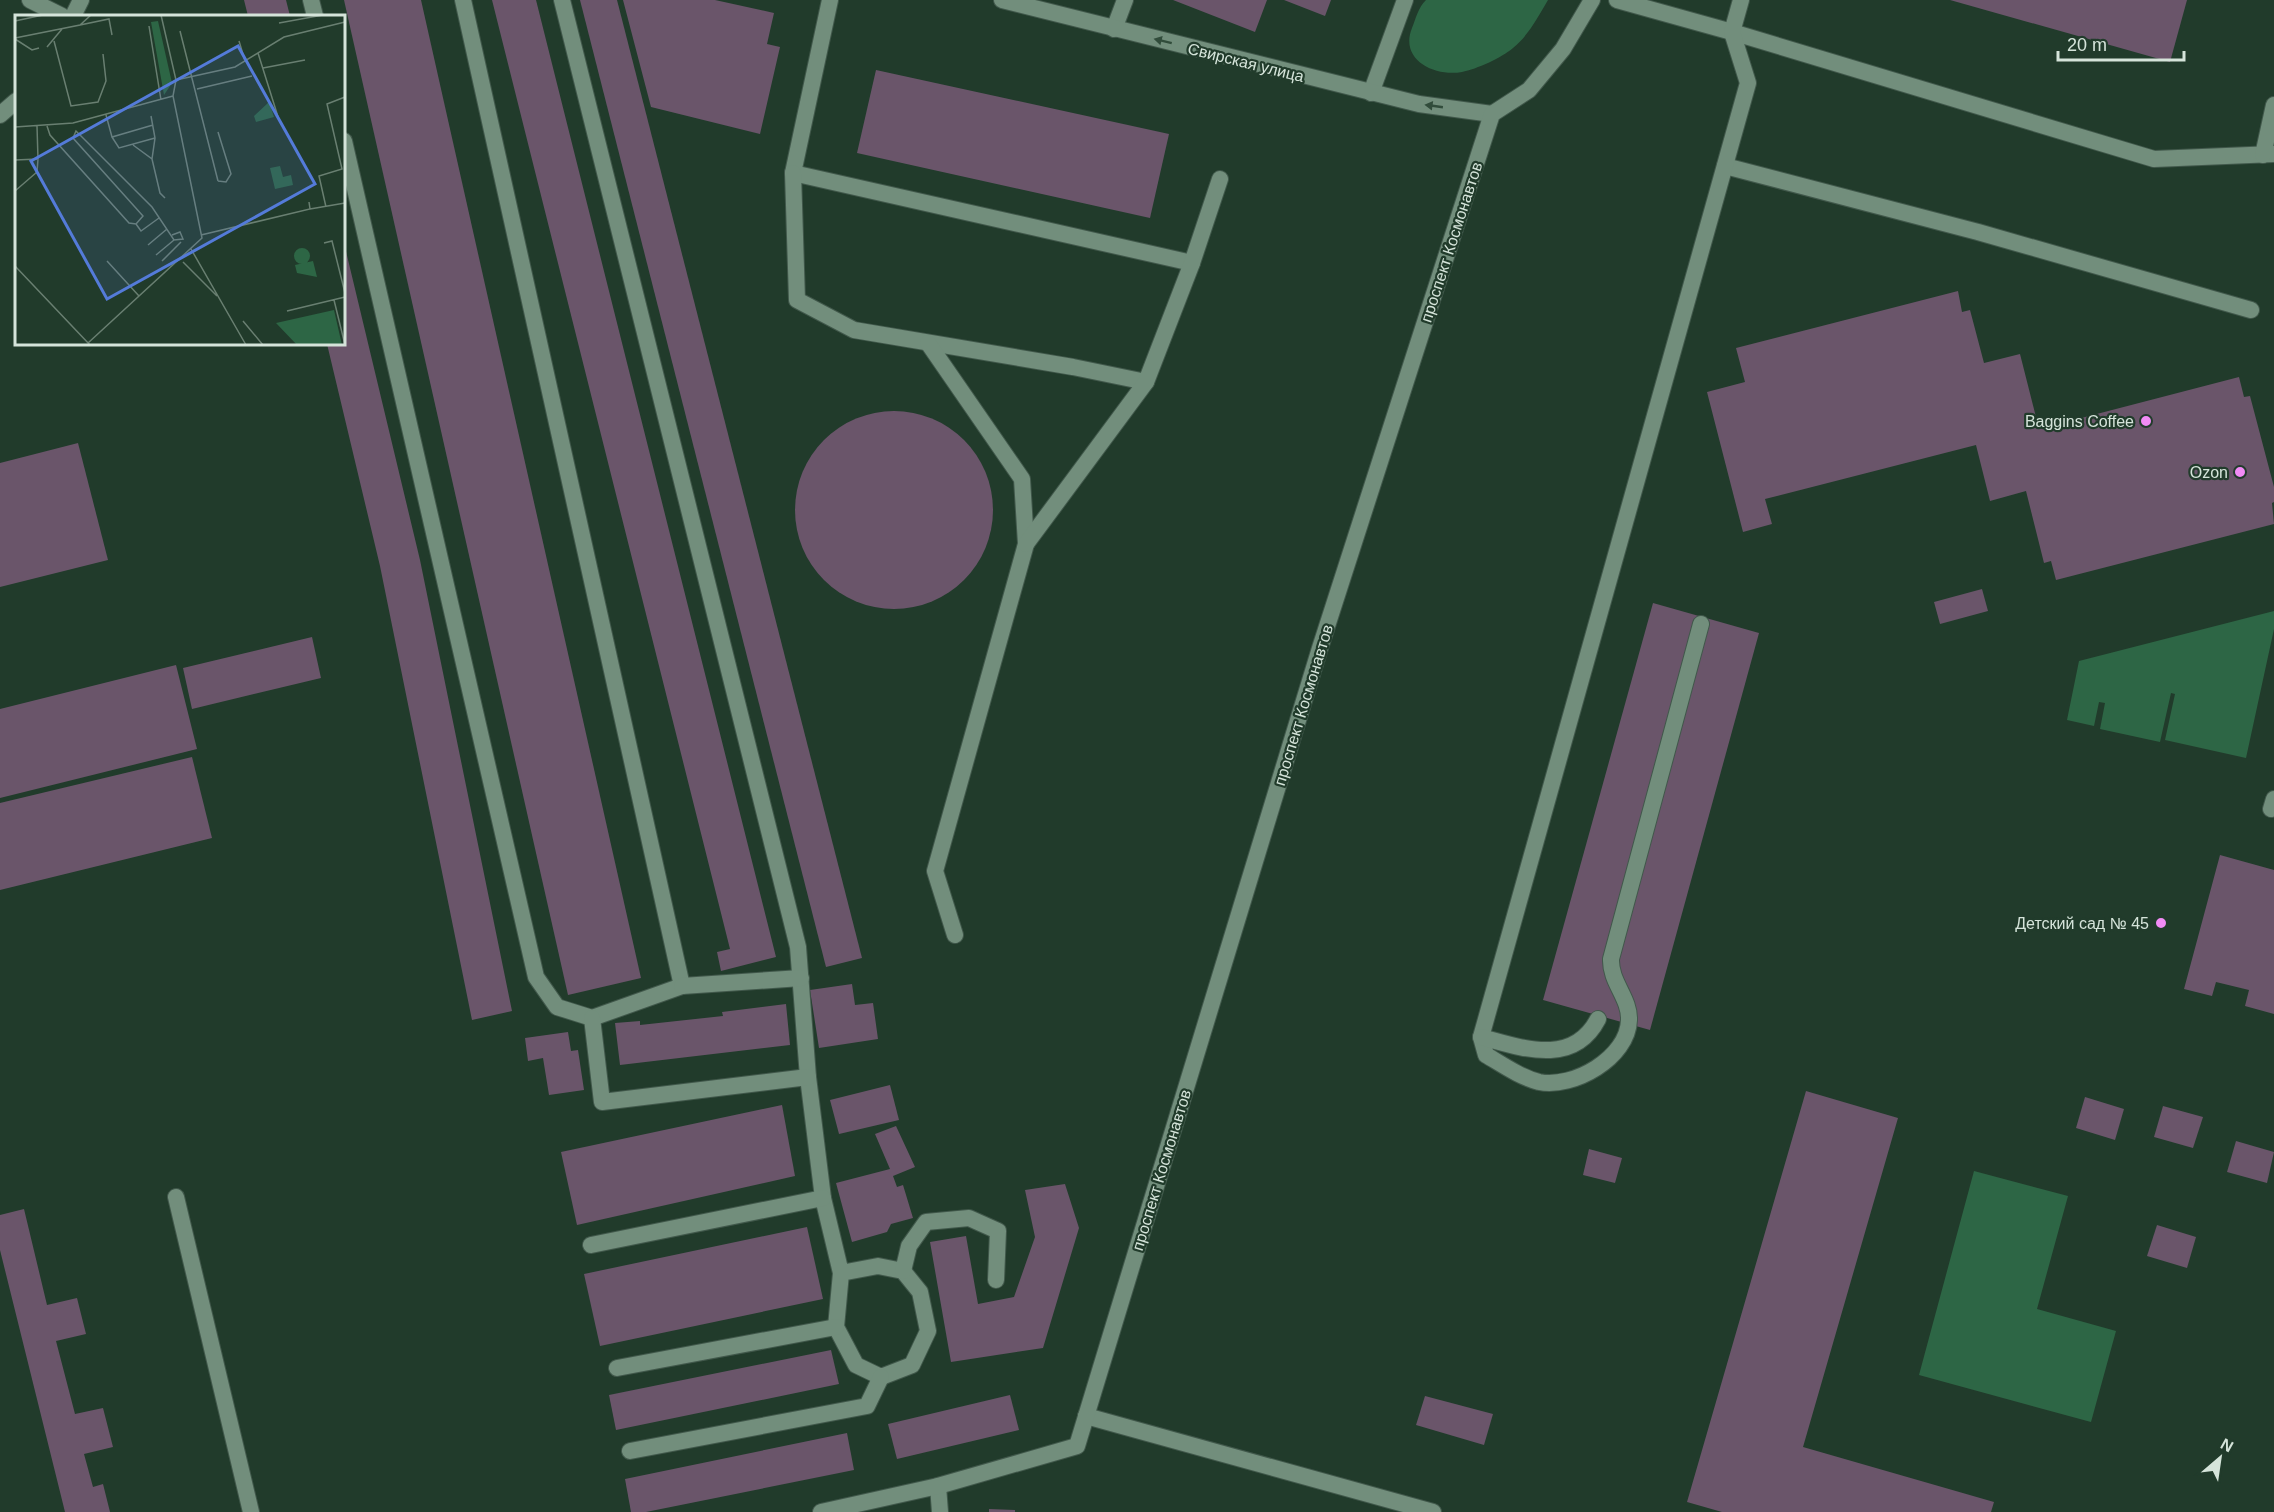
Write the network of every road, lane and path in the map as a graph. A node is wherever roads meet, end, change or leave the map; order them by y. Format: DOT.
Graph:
graph roads {
  1 [pos="30,0"];
  2 [pos="81,0"];
  3 [pos="311,0"];
  4 [pos="463,0"];
  5 [pos="562,0"];
  6 [pos="830,0"];
  7 [pos="1002,0"];
  8 [pos="1125,0"];
  9 [pos="1405,0"];
  10 [pos="1592,0"];
  11 [pos="1617,0"];
  12 [pos="1742,0"];
  13 [pos="60,15"];
  14 [pos="74,15"];
  15 [pos="315,15"];
  16 [pos="1114,29"];
  17 [pos="1732,32"];
  18 [pos="1371,93"];
  19 [pos="15,102"];
  20 [pos="2274,105"];
  21 [pos="1492,114"];
  22 [pos="0,115"];
  23 [pos="345,145"];
  24 [pos="2268,155"];
  25 [pos="1725,166"];
  26 [pos="794,173"];
  27 [pos="1220,179"];
  28 [pos="1192,263"];
  29 [pos="2251,310"];
  30 [pos="928,343"];
  31 [pos="1146,382"];
  32 [pos="1026,544"];
  33 [pos="1701,624"];
  34 [pos="955,935"];
  35 [pos="801,978"];
  36 [pos="682,986"];
  37 [pos="592,1018"];
  38 [pos="1598,1019"];
  39 [pos="1481,1037"];
  40 [pos="808,1077"];
  41 [pos="176,1197"];
  42 [pos="823,1198"];
  43 [pos="591,1245"];
  44 [pos="903,1271"];
  45 [pos="841,1273"];
  46 [pos="996,1280"];
  47 [pos="836,1327"];
  48 [pos="617,1368"];
  49 [pos="881,1377"];
  50 [pos="1086,1416"];
  51 [pos="630,1451"];
  52 [pos="938,1485"];
  53 [pos="251,1512"];
  54 [pos="821,1512"];
  55 [pos="940,1512"];
  56 [pos="1433,1512"];
  1 -- 13 [label="street"];
  2 -- 14 [label="street"];
  3 -- 15 [label="street"];
  4 -- 36 [label="street"];
  5 -- 35 [label="street"];
  6 -- 26 [label="street"];
  7 -- 16 [label="street, Свирская улица"];
  8 -- 16 [label="street"];
  9 -- 18 [label="street"];
  10 -- 21 [label="street"];
  11 -- 17 [label="street"];
  12 -- 17 [label="street"];
  18 -- 16 [label="street, Свирская улица, one-way"];
  17 -- 24 [label="street"];
  17 -- 25 [label="street"];
  21 -- 18 [label="street, Свирская улица, one-way"];
  19 -- 22 [label="street"];
  20 -- 24 [label="street"];
  21 -- 50 [label="street, проспект Космонавтов"];
  23 -- 37 [label="street"];
  25 -- 29 [label="street"];
  25 -- 39 [label="street"];
  26 -- 28 [label="street"];
  26 -- 30 [label="street"];
  27 -- 28 [label="street"];
  28 -- 31 [label="street"];
  30 -- 31 [label="street"];
  30 -- 32 [label="street"];
  31 -- 32 [label="street"];
  32 -- 34 [label="street"];
  33 -- 39 [label="street"];
  35 -- 36 [label="street"];
  35 -- 40 [label="street"];
  36 -- 37 [label="street"];
  37 -- 40 [label="street"];
  38 -- 39 [label="street"];
  40 -- 42 [label="street"];
  41 -- 53 [label="street"];
  42 -- 43 [label="street"];
  42 -- 45 [label="street"];
  44 -- 45 [label="street"];
  44 -- 46 [label="street"];
  44 -- 49 [label="street"];
  45 -- 47 [label="street"];
  47 -- 48 [label="street"];
  47 -- 49 [label="street"];
  49 -- 51 [label="street"];
  50 -- 52 [label="street, проспект Космонавтов"];
  50 -- 56 [label="street"];
  52 -- 54 [label="street"];
  52 -- 55 [label="street"];
}
